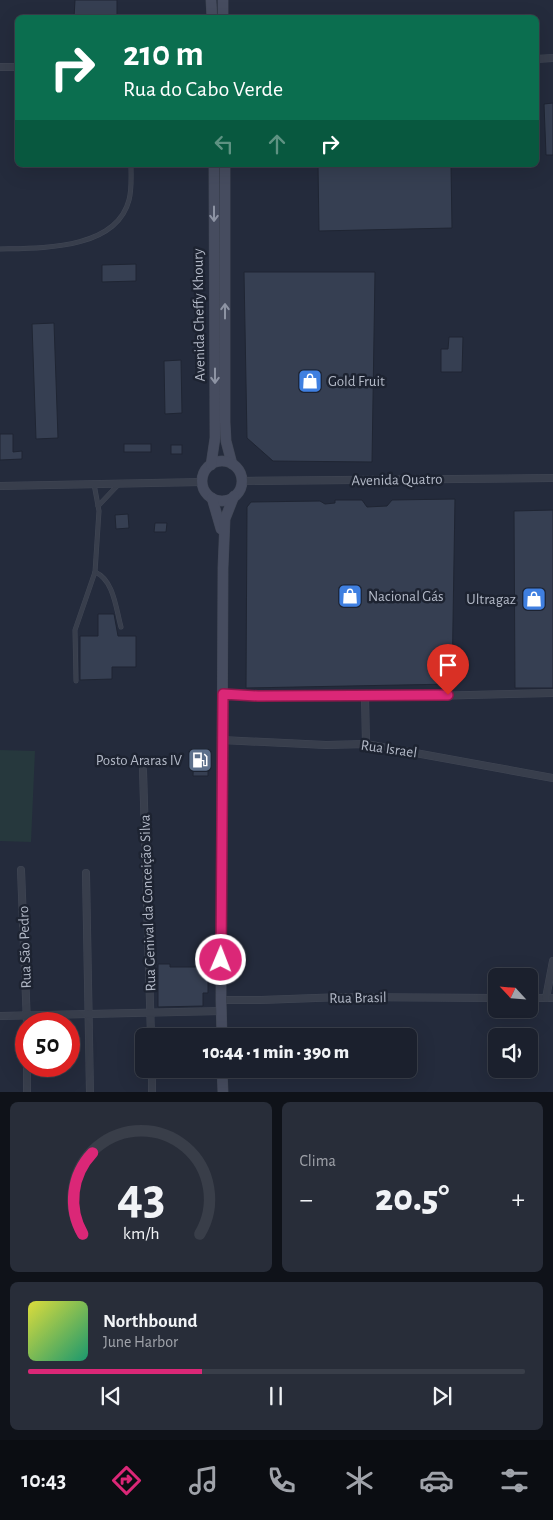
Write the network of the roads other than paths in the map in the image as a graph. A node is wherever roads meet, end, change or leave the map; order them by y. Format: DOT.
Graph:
graph roads {
  1 [pos="211,0"];
  2 [pos="223,0"];
  3 [pos="212,15"];
  4 [pos="223,15"];
  5 [pos="553,58"];
  6 [pos="539,59"];
  7 [pos="0,67"];
  8 [pos="15,67"];
  9 [pos="131,167"];
  10 [pos="214,167"];
  11 [pos="225,167"];
  12 [pos="0,249"];
  13 [pos="232,464"];
  14 [pos="211,465"];
  15 [pos="553,478"];
  16 [pos="242,481"];
  17 [pos="202,482"];
  18 [pos="94,484"];
  19 [pos="120,484"];
  20 [pos="0,486"];
  21 [pos="234,496"];
  22 [pos="212,498"];
  23 [pos="98,506"];
  24 [pos="223,545"];
  25 [pos="95,572"];
  26 [pos="122,627"];
  27 [pos="76,681"];
  28 [pos="553,693"];
  29 [pos="223,694"];
  30 [pos="365,696"];
  31 [pos="222,740"];
  32 [pos="366,744"];
  33 [pos="143,770"];
  34 [pos="553,778"];
  35 [pos="21,870"];
  36 [pos="86,872"];
  37 [pos="553,961"];
  38 [pos="488,998"];
  39 [pos="550,998"];
  40 [pos="221,1000"];
  41 [pos="222,1011"];
  42 [pos="27,1012"];
  43 [pos="151,1013"];
  44 [pos="80,1014"];
  45 [pos="89,1014"];
  46 [pos="15,1015"];
  47 [pos="0,1016"];
  48 [pos="151,1028"];
  49 [pos="222,1028"];
  50 [pos="27,1077"];
  51 [pos="152,1078"];
  52 [pos="222,1078"];
  53 [pos="27,1092"];
  54 [pos="90,1092"];
  55 [pos="152,1092"];
  56 [pos="223,1092"];
  1 -- 3 [label="main road"];
  2 -- 4 [label="main road"];
  5 -- 6 [label="street"];
  7 -- 8 [label="street"];
  9 -- 12 [label="lane"];
  10 -- 14 [label="main road, Avenida Cheffy Khoury, one-way"];
  13 -- 11 [label="main road, Avenida Cheffy Khoury, one-way"];
  13 -- 14 [label="main road"];
  13 -- 16 [label="main road"];
  14 -- 17 [label="main road"];
  15 -- 16 [label="street, Avenida Quatro"];
  16 -- 21 [label="main road"];
  17 -- 19 [label="street"];
  17 -- 22 [label="main road"];
  18 -- 19 [label="street"];
  18 -- 20 [label="street"];
  18 -- 23 [label="lane"];
  19 -- 23 [label="lane"];
  21 -- 22 [label="main road"];
  21 -- 24 [label="main road"];
  22 -- 24 [label="main road"];
  23 -- 25 [label="lane"];
  24 -- 29 [label="main road"];
  25 -- 26 [label="lane"];
  25 -- 27 [label="lane"];
  28 -- 30 [label="street"];
  29 -- 30 [label="street"];
  29 -- 31 [label="main road"];
  30 -- 32 [label="street"];
  31 -- 32 [label="street, Rua Israel"];
  31 -- 40 [label="main road"];
  32 -- 34 [label="street, Rua Israel"];
  33 -- 43 [label="street, Rua Genival da Conceição Silva"];
  35 -- 42 [label="street, Rua São Pedro"];
  36 -- 45 [label="street"];
  37 -- 39 [label="street"];
  38 -- 40 [label="street, Rua Brasil"];
  40 -- 41 [label="main road"];
  41 -- 43 [label="street"];
  41 -- 49 [label="main road"];
  43 -- 45 [label="street"];
  43 -- 48 [label="street, Rua Genival da Conceição Silva"];
  44 -- 45 [label="street"];
  45 -- 54 [label="street"];
  46 -- 47 [label="street"];
  50 -- 53 [label="street"];
  51 -- 55 [label="street"];
  52 -- 56 [label="main road"];
}
